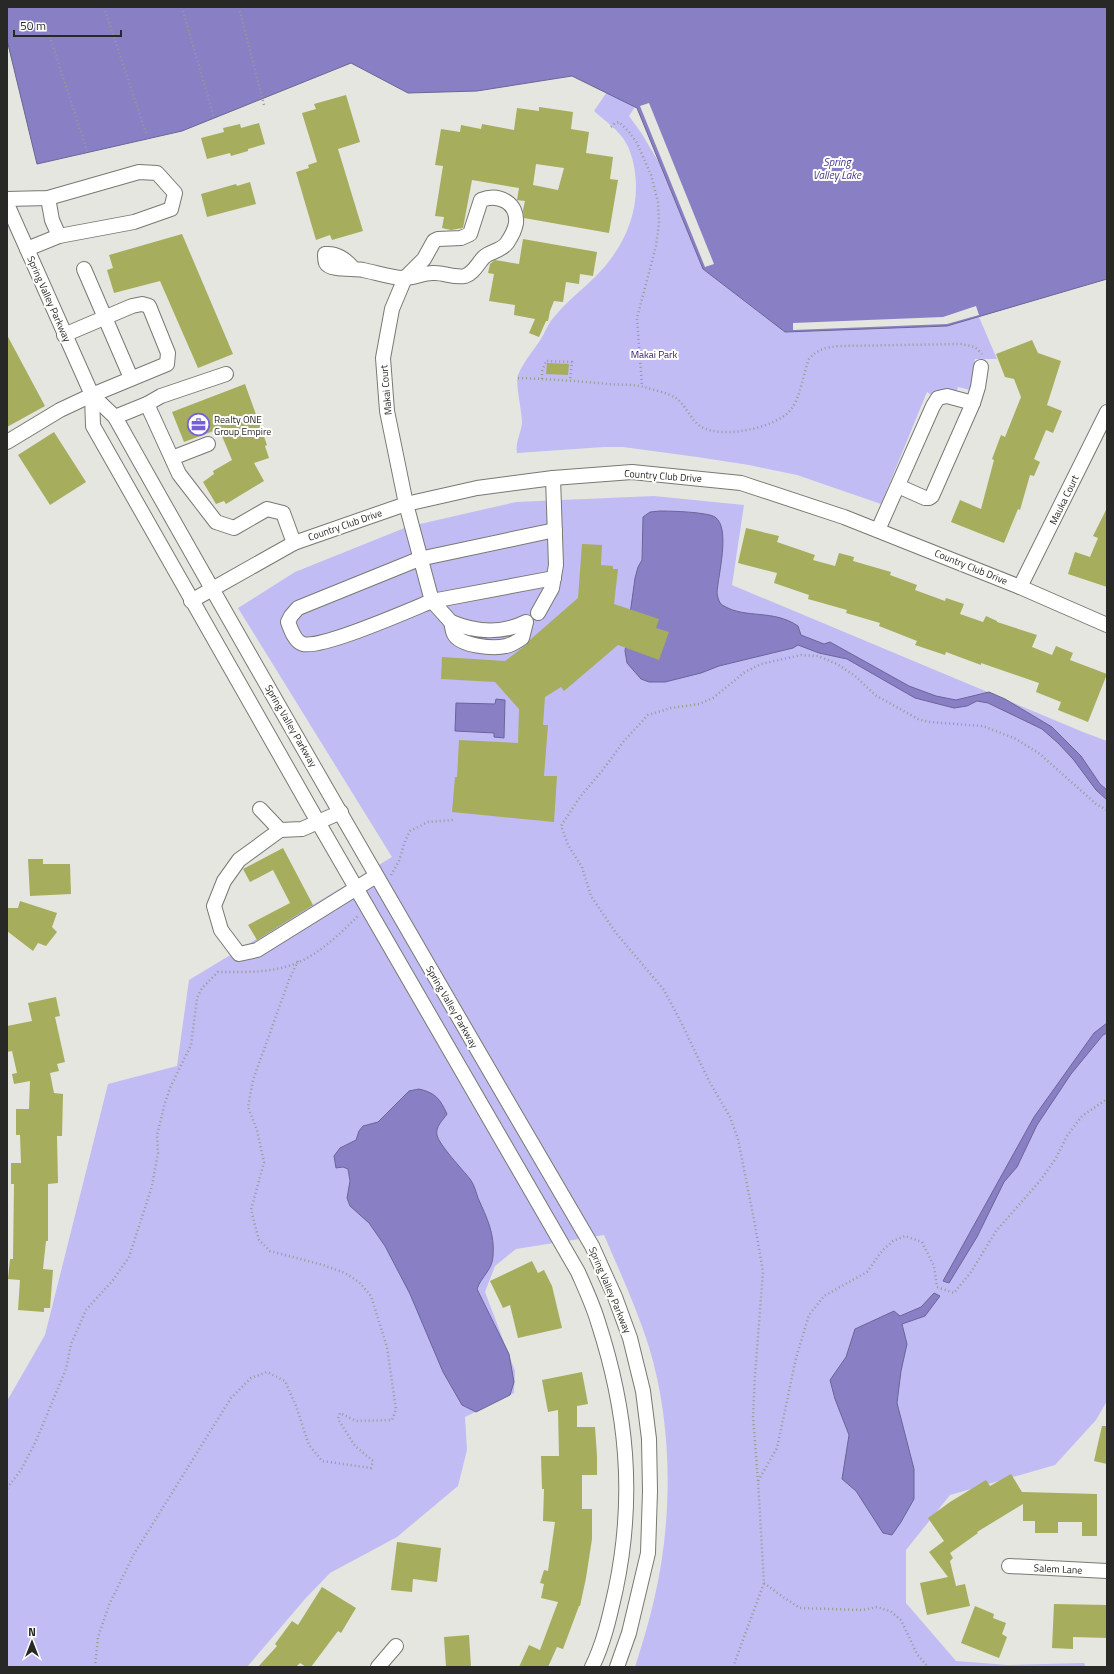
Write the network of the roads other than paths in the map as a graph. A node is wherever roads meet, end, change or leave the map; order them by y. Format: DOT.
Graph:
graph roads {
  1 [pos="48,198"];
  2 [pos="7,199"];
  3 [pos="9,212"];
  4 [pos="59,236"];
  5 [pos="27,249"];
  6 [pos="353,268"];
  7 [pos="84,269"];
  8 [pos="405,278"];
  9 [pos="104,318"];
  10 [pos="64,335"];
  11 [pos="983,363"];
  12 [pos="226,374"];
  13 [pos="131,378"];
  14 [pos="92,395"];
  15 [pos="973,403"];
  16 [pos="147,404"];
  17 [pos="1107,412"];
  18 [pos="115,418"];
  19 [pos="7,442"];
  20 [pos="208,444"];
  21 [pos="172,458"];
  22 [pos="554,478"];
  23 [pos="898,486"];
  24 [pos="406,504"];
  25 [pos="555,530"];
  26 [pos="878,530"];
  27 [pos="294,543"];
  28 [pos="419,559"];
  29 [pos="554,578"];
  30 [pos="1020,587"];
  31 [pos="212,589"];
  32 [pos="191,601"];
  33 [pos="432,601"];
  34 [pos="538,613"];
  35 [pos="451,622"];
  36 [pos="1107,626"];
  37 [pos="260,809"];
  38 [pos="341,812"];
  39 [pos="318,822"];
  40 [pos="280,830"];
  41 [pos="379,882"];
  42 [pos="357,888"];
  43 [pos="1009,1566"];
  44 [pos="1107,1572"];
  45 [pos="396,1646"];
  46 [pos="378,1667"];
  47 [pos="592,1667"];
  48 [pos="617,1667"];
  1 -- 2 [label="street"];
  1 -- 4 [label="street"];
  1 -- 4 [label="street"];
  3 -- 5 [label="street, Spring Valley Parkway"];
  4 -- 5 [label="street"];
  5 -- 10 [label="street, Spring Valley Parkway"];
  6 -- 8 [label="street"];
  7 -- 9 [label="street"];
  8 -- 8 [label="street"];
  8 -- 24 [label="street, Makai Court"];
  9 -- 10 [label="street"];
  9 -- 13 [label="street"];
  9 -- 13 [label="street"];
  10 -- 14 [label="street, Spring Valley Parkway"];
  11 -- 15 [label="street"];
  12 -- 16 [label="street"];
  13 -- 14 [label="street"];
  14 -- 18 [label="street, Spring Valley Parkway"];
  14 -- 19 [label="street"];
  14 -- 32 [label="street, Spring Valley Parkway"];
  15 -- 23 [label="street"];
  15 -- 23 [label="street"];
  16 -- 18 [label="street"];
  16 -- 21 [label="street"];
  17 -- 30 [label="street, Mauka Court"];
  18 -- 31 [label="street, Spring Valley Parkway"];
  20 -- 21 [label="street"];
  21 -- 27 [label="street"];
  22 -- 24 [label="street, Country Club Drive"];
  22 -- 25 [label="street"];
  22 -- 26 [label="street, Country Club Drive"];
  23 -- 26 [label="street"];
  24 -- 27 [label="street, Country Club Drive"];
  24 -- 28 [label="street, Makai Court"];
  25 -- 28 [label="street"];
  25 -- 29 [label="street"];
  26 -- 30 [label="street, Country Club Drive"];
  27 -- 31 [label="street, Country Club Drive"];
  28 -- 33 [label="street, Makai Court"];
  28 -- 33 [label="street"];
  29 -- 33 [label="street"];
  29 -- 34 [label="street"];
  30 -- 36 [label="street, Country Club Drive"];
  31 -- 32 [label="street, Country Club Drive"];
  31 -- 38 [label="street, Spring Valley Parkway"];
  32 -- 39 [label="street, Spring Valley Parkway"];
  33 -- 35 [label="street"];
  35 -- 35 [label="street"];
  37 -- 40 [label="street"];
  38 -- 39 [label="street"];
  38 -- 41 [label="street, Spring Valley Parkway"];
  39 -- 40 [label="street"];
  39 -- 42 [label="street, Spring Valley Parkway"];
  40 -- 42 [label="street"];
  41 -- 42 [label="street"];
  41 -- 48 [label="street, Spring Valley Parkway"];
  42 -- 47 [label="street, Spring Valley Parkway"];
  43 -- 44 [label="street, Salem Lane"];
  45 -- 46 [label="street"];
}
